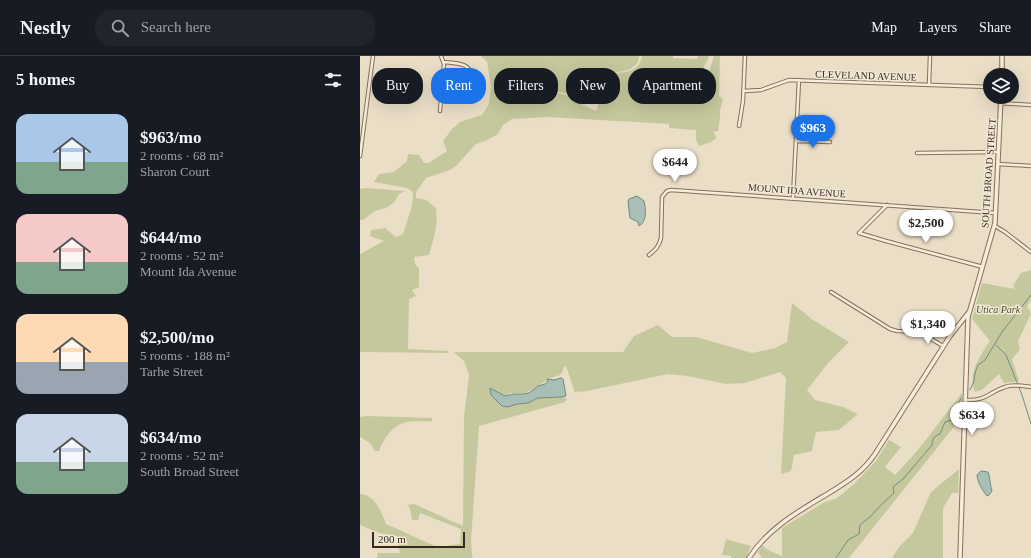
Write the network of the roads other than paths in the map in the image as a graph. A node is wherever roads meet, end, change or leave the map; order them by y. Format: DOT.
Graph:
graph roads {
  1 [pos="373,56"];
  2 [pos="441,56"];
  3 [pos="745,56"];
  4 [pos="930,56"];
  5 [pos="1002,56"];
  6 [pos="444,62"];
  7 [pos="470,68"];
  8 [pos="1002,68"];
  9 [pos="799,80"];
  10 [pos="928,85"];
  11 [pos="983,87"];
  12 [pos="744,91"];
  13 [pos="1000,104"];
  14 [pos="1016,104"];
  15 [pos="1031,105"];
  16 [pos="440,111"];
  17 [pos="738,126"];
  18 [pos="797,141"];
  19 [pos="830,142"];
  20 [pos="998,152"];
  21 [pos="917,153"];
  22 [pos="360,156"];
  23 [pos="998,164"];
  24 [pos="1031,166"];
  25 [pos="793,198"];
  26 [pos="887,205"];
  27 [pos="996,213"];
  28 [pos="995,226"];
  29 [pos="1031,252"];
  30 [pos="649,255"];
  31 [pos="983,267"];
  32 [pos="831,292"];
  33 [pos="969,312"];
  34 [pos="943,346"];
  35 [pos="1031,387"];
  36 [pos="965,400"];
  37 [pos="748,558"];
  38 [pos="960,558"];
  1 -- 22 [label="street"];
  2 -- 6 [label="street"];
  3 -- 12 [label="street"];
  4 -- 10 [label="street"];
  5 -- 8 [label="street"];
  6 -- 7 [label="street"];
  6 -- 16 [label="street"];
  9 -- 10 [label="street, CLEVELAND AVENUE"];
  9 -- 12 [label="street, CLEVELAND AVENUE"];
  9 -- 18 [label="street"];
  10 -- 11 [label="street, CLEVELAND AVENUE"];
  12 -- 17 [label="street"];
  13 -- 20 [label="street, SOUTH BROAD STREET"];
  14 -- 15 [label="street"];
  18 -- 19 [label="street"];
  18 -- 25 [label="street"];
  20 -- 21 [label="street"];
  20 -- 23 [label="street, SOUTH BROAD STREET"];
  23 -- 24 [label="street"];
  23 -- 27 [label="street, SOUTH BROAD STREET"];
  25 -- 26 [label="street, MOUNT IDA AVENUE"];
  25 -- 30 [label="street, MOUNT IDA AVENUE"];
  26 -- 27 [label="street, MOUNT IDA AVENUE"];
  26 -- 31 [label="street"];
  27 -- 28 [label="street, SOUTH BROAD STREET"];
  28 -- 29 [label="street"];
  28 -- 31 [label="street, SOUTH BROAD STREET"];
  31 -- 33 [label="street, SOUTH BROAD STREET"];
  32 -- 34 [label="street"];
  33 -- 34 [label="street"];
  33 -- 36 [label="street, SOUTH BROAD STREET"];
  34 -- 37 [label="street"];
  35 -- 36 [label="street"];
  36 -- 38 [label="street, SOUTH BROAD STREET"];
}
